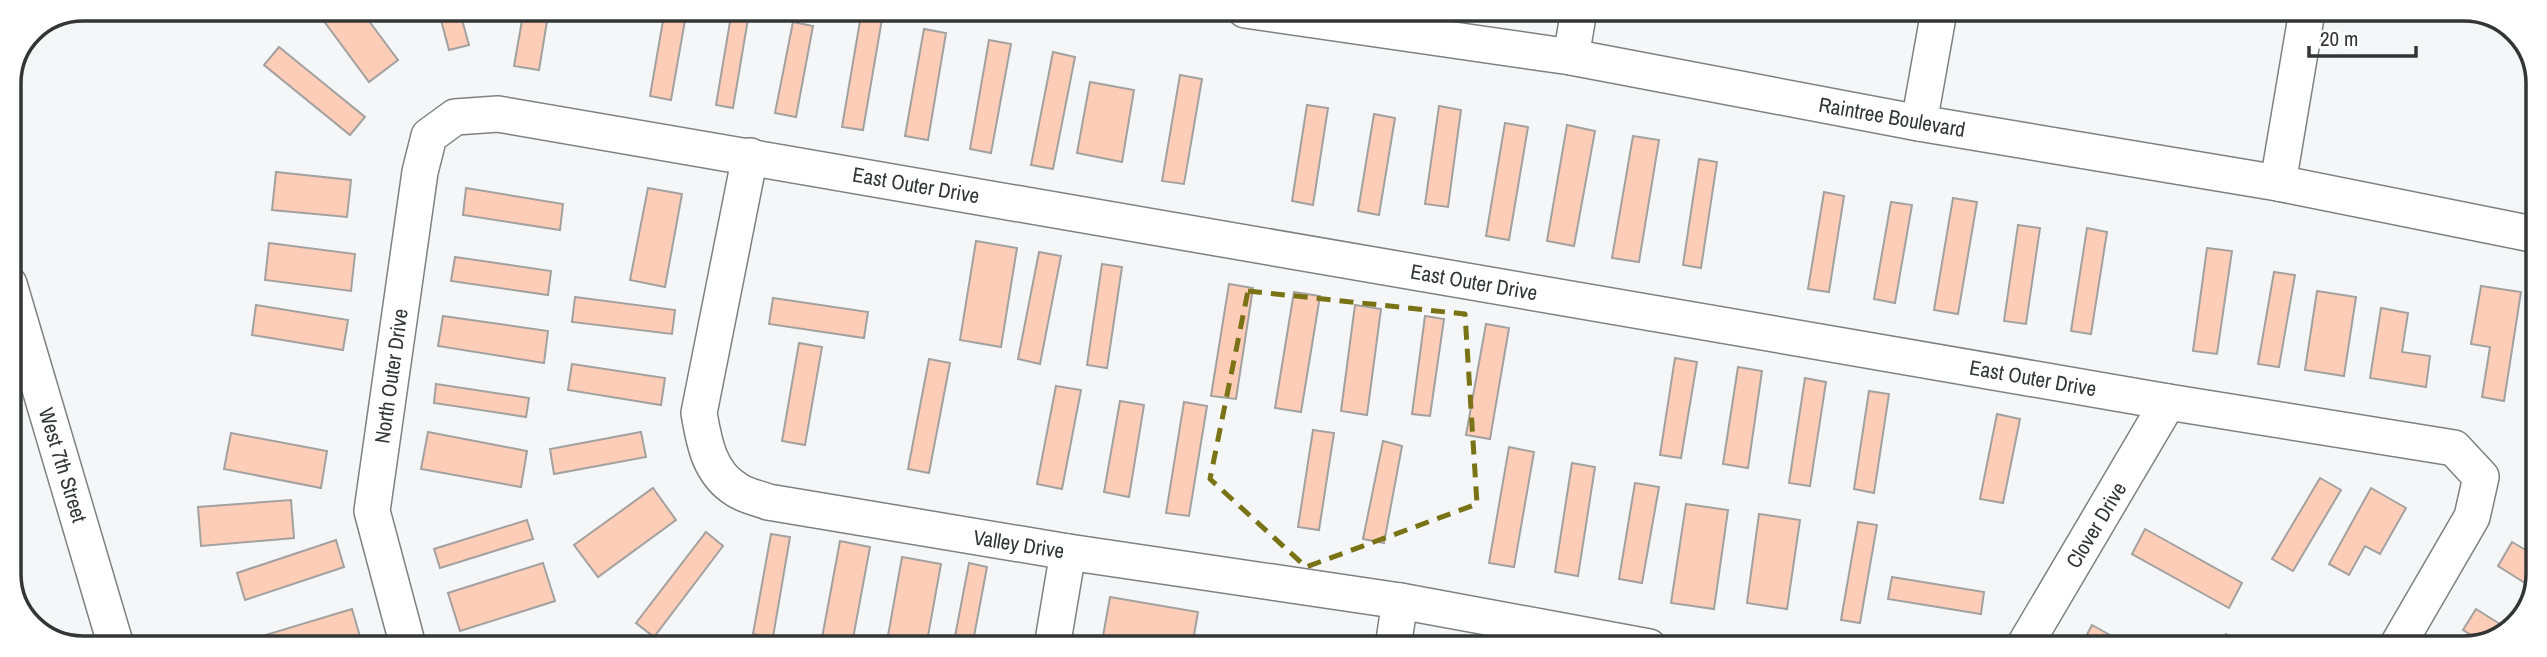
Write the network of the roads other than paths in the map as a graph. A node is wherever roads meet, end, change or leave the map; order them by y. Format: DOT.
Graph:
graph roads {
  1 [pos="1321,21"];
  2 [pos="1577,21"];
  3 [pos="1937,21"];
  4 [pos="2305,21"];
  5 [pos="1571,57"];
  6 [pos="455,117"];
  7 [pos="1919,123"];
  8 [pos="750,156"];
  9 [pos="2278,183"];
  10 [pos="2526,233"];
  11 [pos="21,325"];
  12 [pos="2168,402"];
  13 [pos="1068,552"];
  14 [pos="1400,601"];
  15 [pos="113,636"];
  16 [pos="405,636"];
  17 [pos="1054,636"];
  18 [pos="1395,636"];
  19 [pos="1585,636"];
  20 [pos="2030,636"];
  21 [pos="2403,636"];
  1 -- 5 [label="street, Raintree Boulevard"];
  2 -- 5 [label="street"];
  3 -- 7 [label="street"];
  4 -- 9 [label="street"];
  5 -- 7 [label="street, Raintree Boulevard"];
  6 -- 8 [label="street, East Outer Drive"];
  6 -- 16 [label="street, North Outer Drive"];
  7 -- 9 [label="street, Raintree Boulevard"];
  8 -- 12 [label="street, East Outer Drive"];
  8 -- 13 [label="street, Valley Drive"];
  9 -- 10 [label="street, Raintree Boulevard"];
  11 -- 15 [label="street, West 7th Street"];
  12 -- 20 [label="street, Clover Drive"];
  12 -- 21 [label="street, East Outer Drive"];
  13 -- 14 [label="street, Valley Drive"];
  13 -- 17 [label="street"];
  14 -- 18 [label="street"];
  14 -- 19 [label="street, Valley Drive"];
}
